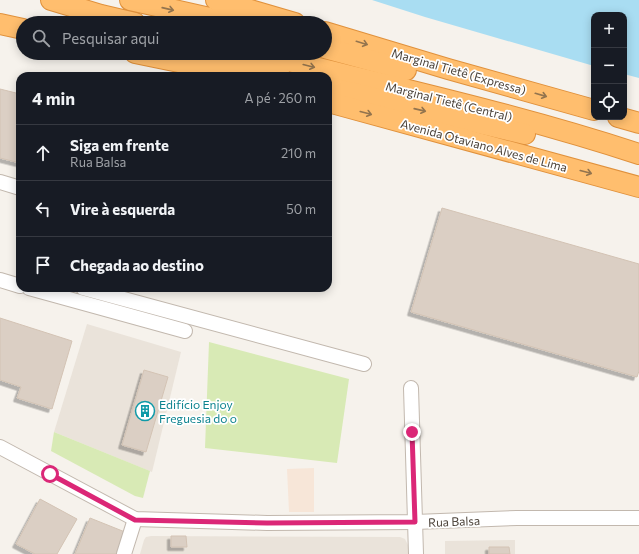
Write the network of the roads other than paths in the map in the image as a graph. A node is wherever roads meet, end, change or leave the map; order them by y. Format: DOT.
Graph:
graph roads {
  1 [pos="51,0"];
  2 [pos="130,0"];
  3 [pos="216,0"];
  4 [pos="105,16"];
  5 [pos="201,16"];
  6 [pos="271,16"];
  7 [pos="0,24"];
  8 [pos="16,28"];
  9 [pos="332,34"];
  10 [pos="332,50"];
  11 [pos="169,60"];
  12 [pos="286,60"];
  13 [pos="208,68"];
  14 [pos="448,69"];
  15 [pos="220,72"];
  16 [pos="264,72"];
  17 [pos="332,89"];
  18 [pos="332,103"];
  19 [pos="591,109"];
  20 [pos="627,120"];
  21 [pos="639,123"];
  22 [pos="639,154"];
  23 [pos="639,157"];
  24 [pos="0,182"];
  25 [pos="16,187"];
  26 [pos="639,187"];
  27 [pos="0,280"];
  28 [pos="16,285"];
  29 [pos="44,292"];
  30 [pos="98,292"];
  31 [pos="185,331"];
  32 [pos="364,364"];
  33 [pos="411,388"];
  34 [pos="0,448"];
  35 [pos="639,518"];
  36 [pos="135,520"];
  37 [pos="415,522"];
  38 [pos="124,554"];
  39 [pos="416,554"];
  1 -- 4 [label="highway"];
  2 -- 5 [label="highway, one-way"];
  3 -- 6 [label="highway"];
  7 -- 8 [label="highway"];
  9 -- 14 [label="highway, Marginal Tietê (Expressa), one-way"];
  10 -- 14 [label="highway"];
  11 -- 13 [label="highway"];
  12 -- 22 [label="highway, Marginal Tietê (Central), one-way"];
  13 -- 15 [label="highway"];
  13 -- 16 [label="highway"];
  14 -- 19 [label="highway, Marginal Tietê (Expressa), one-way"];
  17 -- 23 [label="highway, one-way"];
  18 -- 26 [label="highway, Avenida Otaviano Alves de Lima, one-way"];
  20 -- 21 [label="highway"];
  24 -- 25 [label="street"];
  27 -- 28 [label="street"];
  29 -- 31 [label="street"];
  30 -- 32 [label="street"];
  33 -- 37 [label="street"];
  34 -- 36 [label="street, Rua Balsa"];
  35 -- 37 [label="street, Rua Balsa"];
  36 -- 37 [label="street, Rua Balsa"];
  36 -- 38 [label="street"];
  37 -- 39 [label="street"];
}
